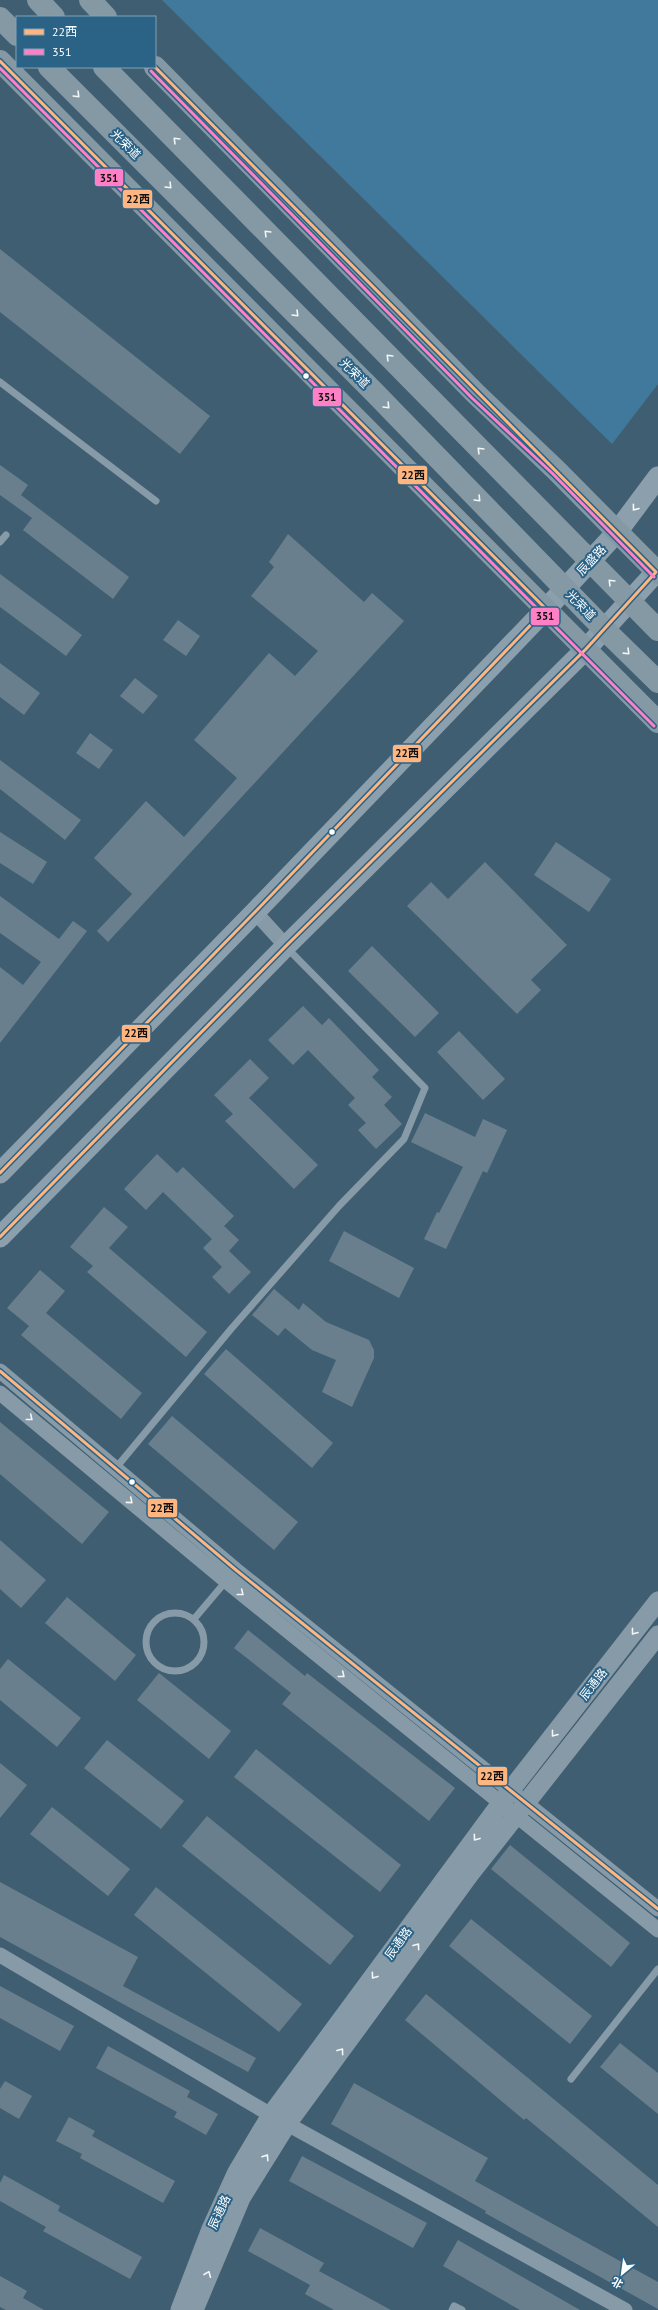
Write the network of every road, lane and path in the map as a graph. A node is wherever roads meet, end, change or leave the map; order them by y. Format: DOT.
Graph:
graph roads {
  1 [pos="38,0"];
  2 [pos="90,0"];
  3 [pos="53,16"];
  4 [pos="105,16"];
  5 [pos="0,18"];
  6 [pos="16,34"];
  7 [pos="0,61"];
  8 [pos="50,68"];
  9 [pos="105,68"];
  10 [pos="156,68"];
  11 [pos="0,382"];
  12 [pos="658,477"];
  13 [pos="156,501"];
  14 [pos="617,532"];
  15 [pos="6,535"];
  16 [pos="0,542"];
  17 [pos="657,572"];
  18 [pos="546,609"];
  19 [pos="658,630"];
  20 [pos="586,649"];
  21 [pos="658,682"];
  22 [pos="658,722"];
  23 [pos="255,912"];
  24 [pos="286,946"];
  25 [pos="0,1173"];
  26 [pos="0,1237"];
  27 [pos="0,1371"];
  28 [pos="0,1393"];
  29 [pos="111,1474"];
  30 [pos="231,1575"];
  31 [pos="658,1601"];
  32 [pos="194,1619"];
  33 [pos="658,1635"];
  34 [pos="505,1797"];
  35 [pos="521,1809"];
  36 [pos="658,1909"];
  37 [pos="658,1930"];
  38 [pos="0,1955"];
  39 [pos="658,1970"];
  40 [pos="571,2079"];
  41 [pos="279,2120"];
  42 [pos="180,2310"];
  43 [pos="194,2310"];
  44 [pos="452,2310"];
  45 [pos="462,2310"];
  46 [pos="625,2310"];
  1 -- 3 [label="main road"];
  2 -- 4 [label="main road"];
  5 -- 6 [label="main road"];
  7 -- 18 [label="main road"];
  8 -- 21 [label="main road, 光荣道, one-way"];
  19 -- 9 [label="main road, one-way"];
  10 -- 14 [label="main road"];
  11 -- 13 [label="lane"];
  12 -- 14 [label="main road, 辰盛路, one-way"];
  14 -- 17 [label="main road"];
  14 -- 18 [label="main road, 辰盛路"];
  15 -- 16 [label="lane"];
  17 -- 20 [label="main road"];
  18 -- 20 [label="main road"];
  18 -- 23 [label="main road, 辰盛路"];
  20 -- 22 [label="main road"];
  20 -- 24 [label="main road"];
  23 -- 24 [label="street"];
  23 -- 25 [label="main road, 辰盛路"];
  24 -- 26 [label="main road"];
  24 -- 29 [label="lane"];
  27 -- 29 [label="street"];
  28 -- 29 [label="street, one-way"];
  29 -- 30 [label="street"];
  30 -- 32 [label="lane"];
  30 -- 34 [label="street"];
  31 -- 34 [label="street, 辰通路, one-way"];
  32 -- 32 [label="lane"];
  33 -- 35 [label="street, 辰通路"];
  34 -- 35 [label="street"];
  34 -- 41 [label="street, 辰通路, one-way"];
  35 -- 36 [label="street"];
  35 -- 37 [label="street"];
  41 -- 35 [label="street, 辰通路, one-way"];
  38 -- 41 [label="street"];
  39 -- 40 [label="lane"];
  41 -- 42 [label="street, 辰通路"];
  43 -- 41 [label="street, 辰通路, one-way"];
  41 -- 46 [label="street"];
  44 -- 45 [label="lane"];
}
